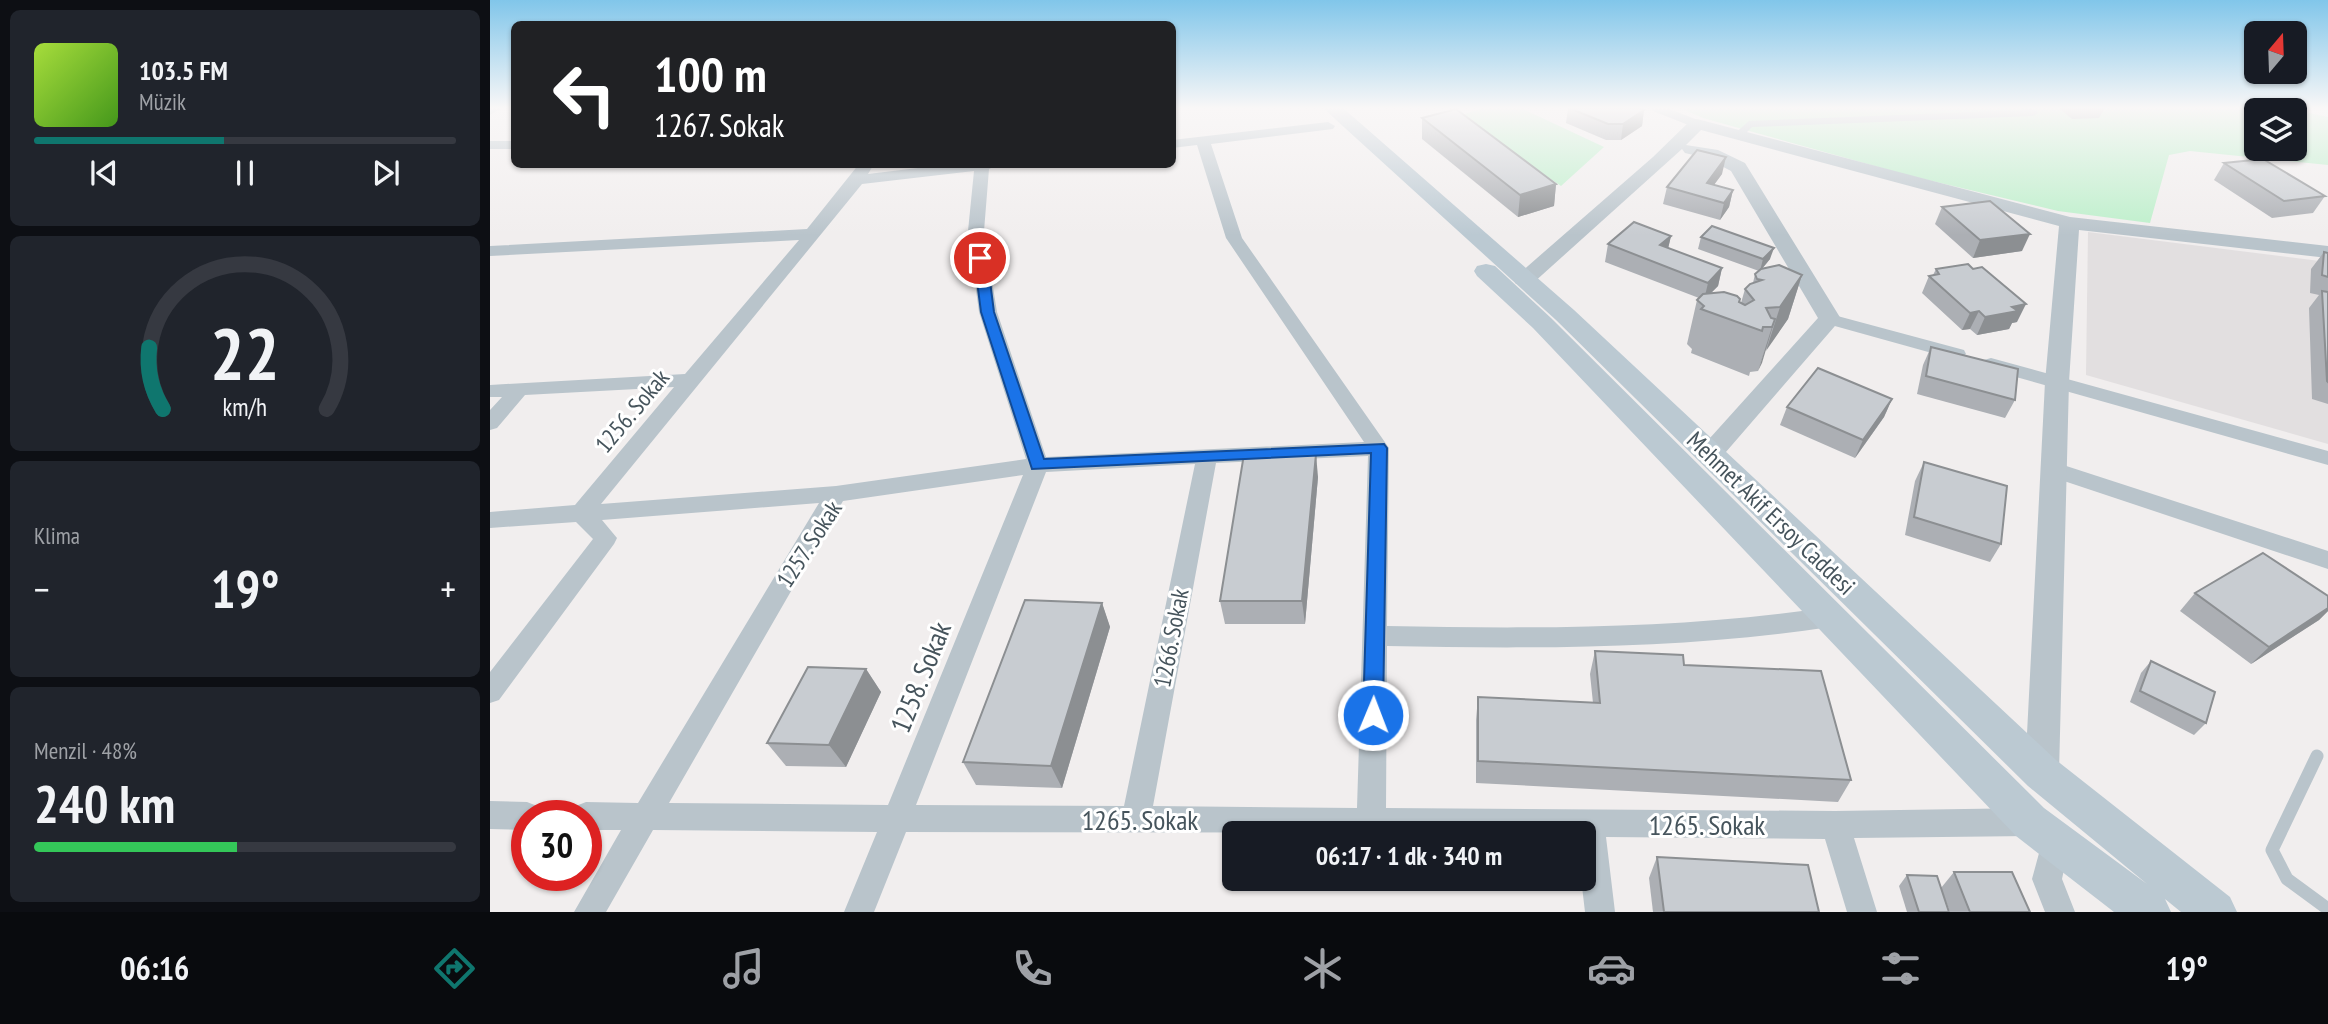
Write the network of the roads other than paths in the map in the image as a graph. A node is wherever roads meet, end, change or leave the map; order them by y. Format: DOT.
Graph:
graph roads {
  1 [pos="1206,151"];
  2 [pos="1364,151"];
  3 [pos="1671,151"];
  4 [pos="1694,151"];
  5 [pos="1797,151"];
  6 [pos="933,168"];
  7 [pos="986,168"];
  8 [pos="862,172"];
  9 [pos="2069,223"];
  10 [pos="812,234"];
  11 [pos="490,251"];
  12 [pos="2328,252"];
  13 [pos="1514,283"];
  14 [pos="1830,319"];
  15 [pos="691,380"];
  16 [pos="2057,382"];
  17 [pos="520,389"];
  18 [pos="490,391"];
  19 [pos="490,423"];
  20 [pos="1379,448"];
  21 [pos="1207,456"];
  22 [pos="2328,458"];
  23 [pos="1697,461"];
  24 [pos="1038,465"];
  25 [pos="2054,470"];
  26 [pos="836,494"];
  27 [pos="581,513"];
  28 [pos="490,520"];
  29 [pos="2328,560"];
  30 [pos="1830,617"];
  31 [pos="1375,636"];
  32 [pos="490,692"];
  33 [pos="2317,755"];
  34 [pos="2042,773"];
  35 [pos="490,815"];
  36 [pos="511,816"];
  37 [pos="602,816"];
  38 [pos="644,817"];
  39 [pos="898,818"];
  40 [pos="1136,819"];
  41 [pos="1371,821"];
  42 [pos="1596,823"];
  43 [pos="1835,825"];
  44 [pos="2042,831"];
  45 [pos="1596,876"];
  46 [pos="2328,909"];
  47 [pos="589,912"];
  48 [pos="859,912"];
  49 [pos="1600,912"];
  50 [pos="1862,912"];
  51 [pos="2060,912"];
  52 [pos="2149,912"];
  53 [pos="2215,912"];
  1 -- 20 [label="street"];
  2 -- 13 [label="main road, Mehmet Akif Ersoy Caddesi"];
  3 -- 13 [label="street"];
  4 -- 14 [label="street"];
  5 -- 9 [label="street"];
  6 -- 8 [label="street"];
  7 -- 24 [label="street"];
  8 -- 10 [label="street, 1256. Sokak"];
  9 -- 12 [label="street"];
  9 -- 16 [label="street"];
  10 -- 11 [label="street"];
  10 -- 15 [label="street, 1256. Sokak"];
  13 -- 23 [label="main road, Mehmet Akif Ersoy Caddesi"];
  14 -- 16 [label="street"];
  14 -- 23 [label="street"];
  15 -- 17 [label="street"];
  15 -- 27 [label="street, 1256. Sokak"];
  16 -- 22 [label="street"];
  16 -- 25 [label="street"];
  17 -- 18 [label="street"];
  17 -- 19 [label="street"];
  20 -- 21 [label="street, 1257. Sokak"];
  20 -- 31 [label="street"];
  21 -- 24 [label="street, 1257. Sokak"];
  21 -- 40 [label="street, 1266. Sokak"];
  23 -- 30 [label="main road, Mehmet Akif Ersoy Caddesi"];
  23 -- 34 [label="main road, Mehmet Akif Ersoy Caddesi"];
  24 -- 26 [label="street, 1257. Sokak"];
  24 -- 39 [label="street, 1258. Sokak"];
  25 -- 29 [label="street"];
  25 -- 34 [label="street"];
  26 -- 27 [label="street"];
  26 -- 38 [label="street, 1257. Sokak"];
  27 -- 28 [label="street"];
  27 -- 32 [label="street"];
  30 -- 31 [label="street"];
  30 -- 44 [label="main road, Mehmet Akif Ersoy Caddesi"];
  31 -- 41 [label="street"];
  33 -- 46 [label="lane"];
  34 -- 44 [label="main road"];
  34 -- 53 [label="main road, Mehmet Akif Ersoy Caddesi"];
  35 -- 36 [label="street"];
  37 -- 38 [label="street, 1265. Sokak"];
  38 -- 39 [label="street, 1265. Sokak"];
  38 -- 47 [label="street, 1257. Sokak"];
  39 -- 40 [label="street, 1265. Sokak"];
  39 -- 48 [label="street, 1258. Sokak"];
  40 -- 41 [label="street, 1265. Sokak"];
  42 -- 43 [label="street, 1265. Sokak"];
  43 -- 44 [label="street, 1265. Sokak"];
  43 -- 50 [label="street"];
  44 -- 51 [label="street"];
  44 -- 52 [label="main road, Mehmet Akif Ersoy Caddesi"];
  45 -- 49 [label="street"];
}
